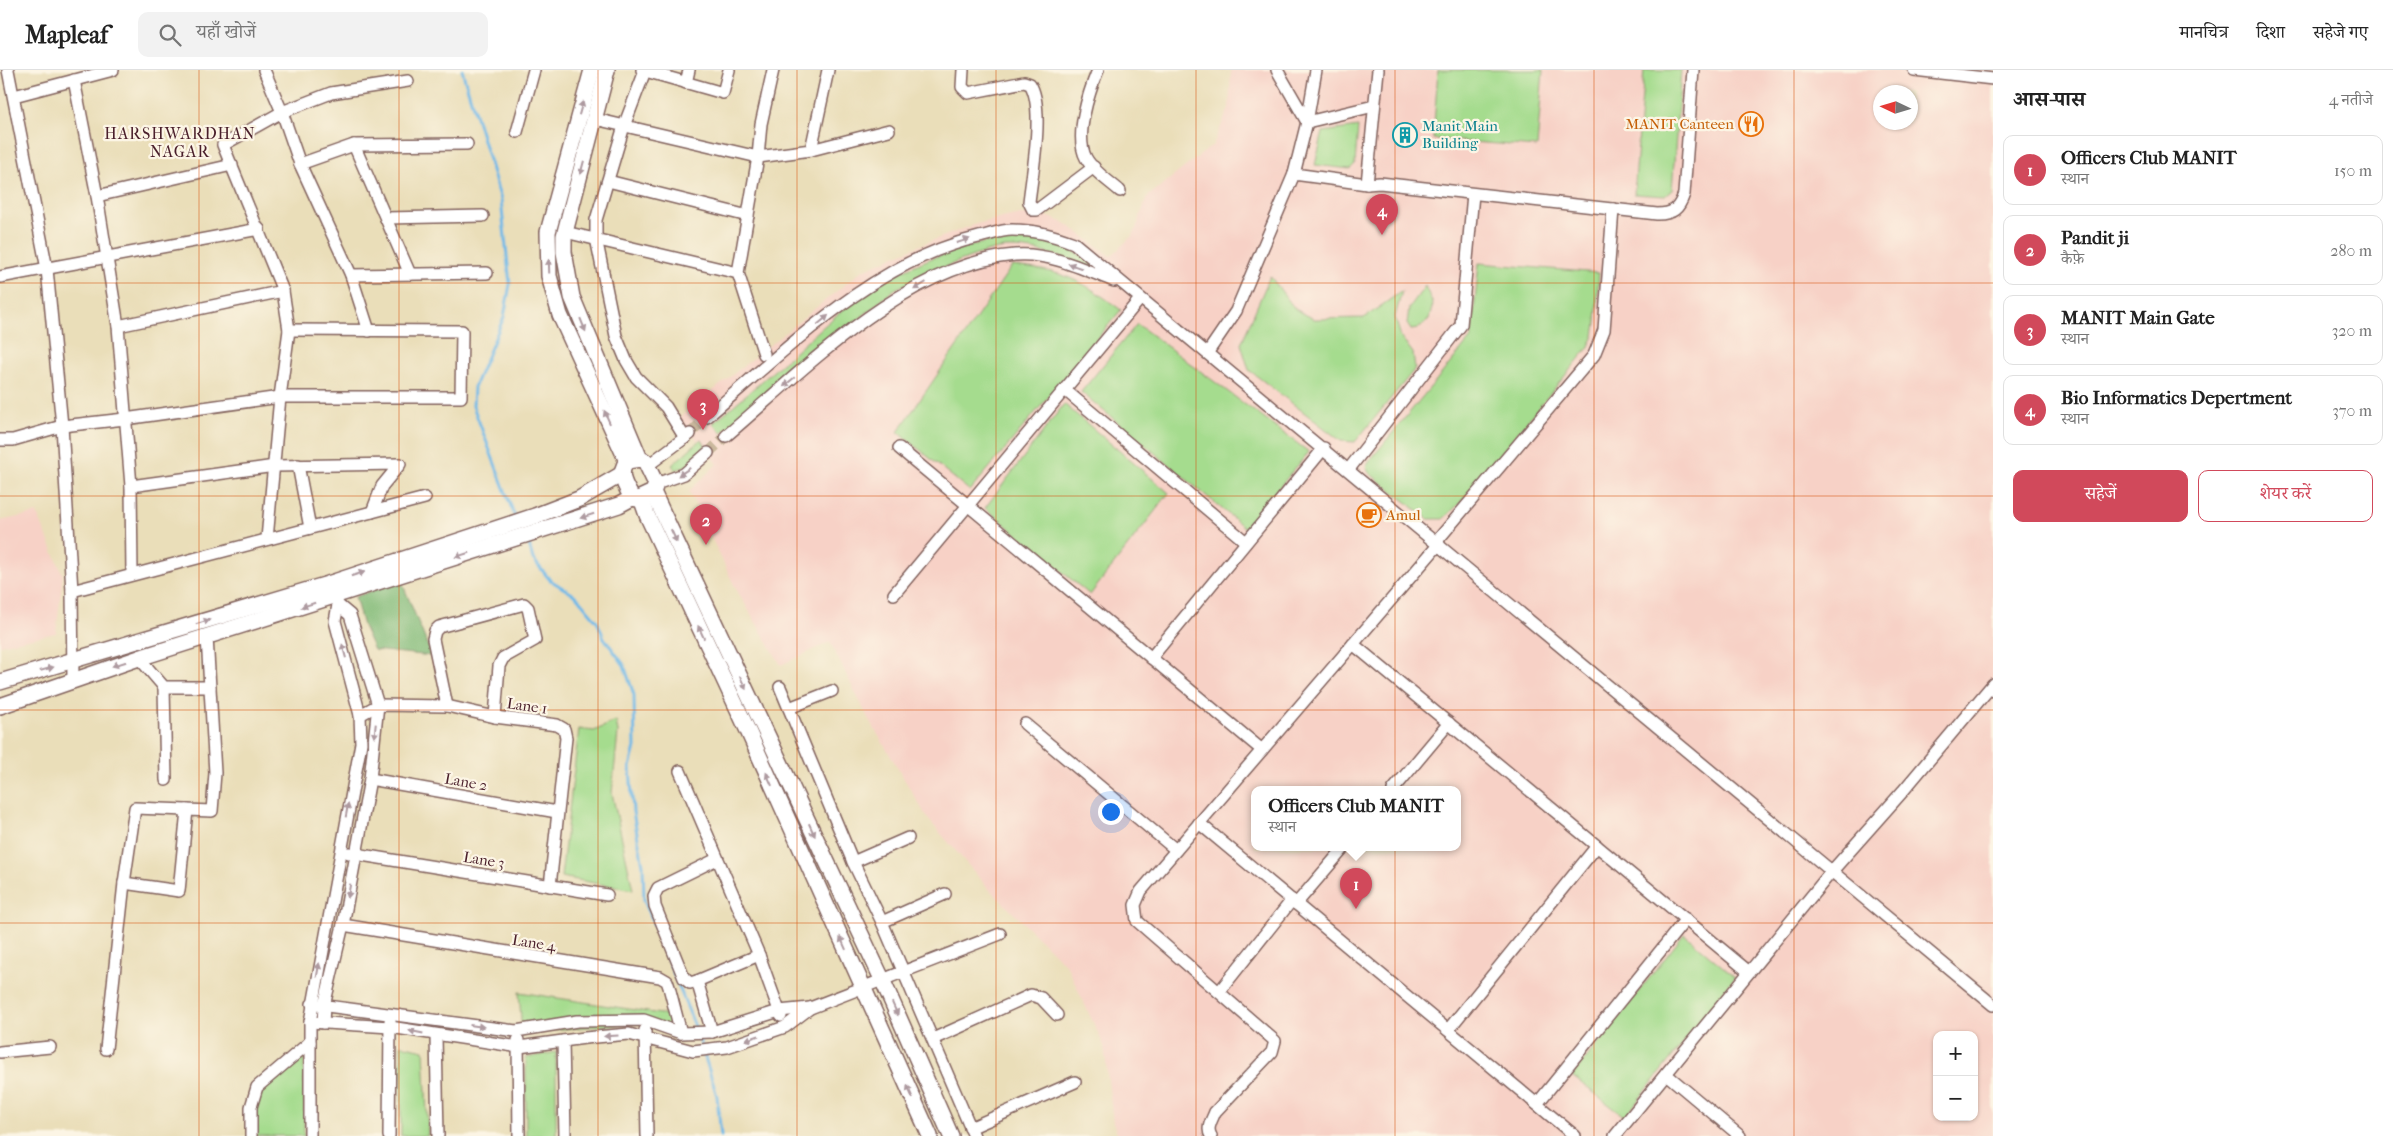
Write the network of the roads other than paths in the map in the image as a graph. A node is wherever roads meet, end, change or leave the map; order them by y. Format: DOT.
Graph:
graph roads {
  1 [pos="8,70"];
  2 [pos="113,70"];
  3 [pos="264,70"];
  4 [pos="534,70"];
  5 [pos="592,70"];
  6 [pos="608,70"];
  7 [pos="643,70"];
  8 [pos="689,70"];
  9 [pos="729,70"];
  10 [pos="773,70"];
  11 [pos="828,70"];
  12 [pos="963,70"];
  13 [pos="1098,70"];
  14 [pos="1277,70"];
  15 [pos="1316,70"];
  16 [pos="1378,70"];
  17 [pos="1694,70"];
  18 [pos="1914,70"];
  19 [pos="1993,79"];
  20 [pos="74,80"];
  21 [pos="408,81"];
  22 [pos="686,83"];
  23 [pos="14,96"];
  24 [pos="1374,106"];
  25 [pos="282,112"];
  26 [pos="594,118"];
  27 [pos="1307,122"];
  28 [pos="624,126"];
  29 [pos="889,130"];
  30 [pos="517,132"];
  31 [pos="467,144"];
  32 [pos="354,145"];
  33 [pos="811,150"];
  34 [pos="758,157"];
  35 [pos="300,164"];
  36 [pos="232,165"];
  37 [pos="1094,167"];
  38 [pos="1294,174"];
  39 [pos="608,181"];
  40 [pos="1367,184"];
  41 [pos="1120,191"];
  42 [pos="1473,194"];
  43 [pos="97,196"];
  44 [pos="1613,210"];
  45 [pos="483,216"];
  46 [pos="748,216"];
  47 [pos="386,218"];
  48 [pos="260,229"];
  49 [pos="565,232"];
  50 [pos="596,238"];
  51 [pos="106,257"];
  52 [pos="47,269"];
  53 [pos="487,273"];
  54 [pos="738,273"];
  55 [pos="410,274"];
  56 [pos="351,275"];
  57 [pos="0,278"];
  58 [pos="1120,284"];
  59 [pos="283,291"];
  60 [pos="1140,299"];
  61 [pos="118,326"];
  62 [pos="289,330"];
  63 [pos="369,331"];
  64 [pos="1208,352"];
  65 [pos="764,354"];
  66 [pos="1065,390"];
  67 [pos="280,397"];
  68 [pos="707,417"];
  69 [pos="125,419"];
  70 [pos="62,426"];
  71 [pos="726,436"];
  72 [pos="0,440"];
  73 [pos="899,448"];
  74 [pos="1324,448"];
  75 [pos="708,452"];
  76 [pos="298,465"];
  77 [pos="634,465"];
  78 [pos="274,466"];
  79 [pos="1349,469"];
  80 [pos="131,486"];
  81 [pos="645,493"];
  82 [pos="425,498"];
  83 [pos="968,505"];
  84 [pos="372,512"];
  85 [pos="537,523"];
  86 [pos="310,528"];
  87 [pos="267,539"];
  88 [pos="1246,542"];
  89 [pos="1437,543"];
  90 [pos="132,574"];
  91 [pos="72,591"];
  92 [pos="894,594"];
  93 [pos="335,595"];
  94 [pos="207,637"];
  95 [pos="1353,644"];
  96 [pos="139,658"];
  97 [pos="1151,658"];
  98 [pos="72,662"];
  99 [pos="74,679"];
  100 [pos="0,682"];
  101 [pos="1993,684"];
  102 [pos="164,687"];
  103 [pos="210,687"];
  104 [pos="780,687"];
  105 [pos="832,691"];
  106 [pos="378,704"];
  107 [pos="0,706"];
  108 [pos="446,706"];
  109 [pos="789,708"];
  110 [pos="360,715"];
  111 [pos="495,717"];
  112 [pos="1025,724"];
  113 [pos="1449,724"];
  114 [pos="1262,750"];
  115 [pos="680,771"];
  116 [pos="370,779"];
  117 [pos="166,780"];
  118 [pos="1396,786"];
  119 [pos="187,810"];
  120 [pos="557,812"];
  121 [pos="1199,823"];
  122 [pos="908,838"];
  123 [pos="1597,846"];
  124 [pos="1176,850"];
  125 [pos="340,851"];
  126 [pos="1341,851"];
  127 [pos="356,854"];
  128 [pos="717,859"];
  129 [pos="853,862"];
  130 [pos="1832,871"];
  131 [pos="124,884"];
  132 [pos="550,886"];
  133 [pos="945,894"];
  134 [pos="607,895"];
  135 [pos="1294,902"];
  136 [pos="1686,920"];
  137 [pos="882,922"];
  138 [pos="343,925"];
  139 [pos="1000,934"];
  140 [pos="759,955"];
  141 [pos="1749,972"];
  142 [pos="903,973"];
  143 [pos="882,979"];
  144 [pos="697,981"];
  145 [pos="863,988"];
  146 [pos="1219,992"];
  147 [pos="312,1004"];
  148 [pos="1993,1005"];
  149 [pos="324,1006"];
  150 [pos="810,1008"];
  151 [pos="779,1011"];
  152 [pos="390,1014"];
  153 [pos="1057,1015"];
  154 [pos="644,1020"];
  155 [pos="310,1022"];
  156 [pos="323,1023"];
  157 [pos="390,1027"];
  158 [pos="785,1027"];
  159 [pos="516,1030"];
  160 [pos="1448,1030"];
  161 [pos="710,1032"];
  162 [pos="686,1033"];
  163 [pos="436,1036"];
  164 [pos="645,1037"];
  165 [pos="933,1039"];
  166 [pos="563,1041"];
  167 [pos="310,1042"];
  168 [pos="50,1047"];
  169 [pos="519,1047"];
  170 [pos="106,1049"];
  171 [pos="0,1052"];
  172 [pos="1666,1074"];
  173 [pos="1074,1082"];
  174 [pos="1537,1104"];
  175 [pos="972,1132"];
  176 [pos="251,1136"];
  177 [pos="310,1136"];
  178 [pos="389,1136"];
  179 [pos="438,1136"];
  180 [pos="519,1136"];
  181 [pos="564,1136"];
  182 [pos="647,1136"];
  183 [pos="930,1136"];
  184 [pos="951,1136"];
  185 [pos="1211,1136"];
  186 [pos="1575,1136"];
  187 [pos="1616,1136"];
  188 [pos="1740,1136"];
  1 -- 23 [label="street"];
  2 -- 20 [label="street"];
  3 -- 25 [label="street"];
  4 -- 30 [label="street"];
  77 -- 5 [label="main road, one-way"];
  6 -- 26 [label="main road"];
  7 -- 22 [label="street"];
  7 -- 28 [label="street"];
  8 -- 22 [label="street"];
  9 -- 22 [label="street"];
  10 -- 34 [label="street"];
  11 -- 33 [label="street"];
  12 -- 37 [label="street"];
  13 -- 37 [label="street"];
  14 -- 27 [label="street"];
  15 -- 27 [label="street"];
  16 -- 24 [label="street"];
  17 -- 44 [label="street"];
  18 -- 19 [label="street"];
  20 -- 23 [label="street"];
  20 -- 43 [label="street"];
  21 -- 25 [label="street"];
  23 -- 52 [label="street"];
  24 -- 27 [label="street"];
  24 -- 40 [label="street"];
  25 -- 35 [label="street"];
  25 -- 36 [label="street"];
  26 -- 28 [label="street"];
  26 -- 49 [label="main road, one-way"];
  27 -- 38 [label="street"];
  28 -- 34 [label="street"];
  28 -- 39 [label="street"];
  29 -- 33 [label="street"];
  31 -- 32 [label="street"];
  32 -- 35 [label="street"];
  32 -- 47 [label="street"];
  33 -- 34 [label="street"];
  34 -- 46 [label="street"];
  35 -- 56 [label="street"];
  36 -- 43 [label="street"];
  36 -- 48 [label="street"];
  37 -- 41 [label="street"];
  38 -- 40 [label="street"];
  38 -- 64 [label="street"];
  39 -- 46 [label="street"];
  39 -- 50 [label="street"];
  40 -- 42 [label="street"];
  42 -- 44 [label="street"];
  42 -- 79 [label="street"];
  43 -- 51 [label="street"];
  44 -- 89 [label="street"];
  45 -- 47 [label="street"];
  46 -- 54 [label="street"];
  47 -- 55 [label="street"];
  48 -- 51 [label="street"];
  48 -- 59 [label="street"];
  49 -- 50 [label="street"];
  49 -- 77 [label="main road, one-way"];
  50 -- 54 [label="street"];
  50 -- 77 [label="street"];
  51 -- 52 [label="street"];
  51 -- 61 [label="street"];
  52 -- 57 [label="street"];
  52 -- 70 [label="street"];
  53 -- 55 [label="street"];
  54 -- 65 [label="street"];
  55 -- 56 [label="street"];
  56 -- 63 [label="street"];
  58 -- 60 [label="street"];
  68 -- 58 [label="street, one-way"];
  58 -- 71 [label="street, one-way"];
  59 -- 61 [label="street"];
  59 -- 62 [label="street"];
  60 -- 64 [label="street"];
  60 -- 66 [label="street"];
  61 -- 69 [label="street"];
  62 -- 63 [label="street"];
  62 -- 67 [label="street"];
  63 -- 67 [label="street"];
  64 -- 74 [label="street"];
  66 -- 83 [label="street"];
  66 -- 88 [label="street"];
  67 -- 69 [label="street"];
  67 -- 78 [label="street"];
  69 -- 70 [label="street"];
  69 -- 80 [label="street"];
  70 -- 72 [label="street"];
  70 -- 91 [label="street"];
  73 -- 83 [label="street"];
  74 -- 79 [label="street"];
  74 -- 88 [label="street"];
  75 -- 81 [label="street, one-way"];
  76 -- 78 [label="street"];
  76 -- 84 [label="street"];
  76 -- 86 [label="street"];
  77 -- 81 [label="main road"];
  77 -- 81 [label="main road"];
  77 -- 85 [label="main road"];
  78 -- 80 [label="street"];
  78 -- 87 [label="street"];
  79 -- 89 [label="street"];
  80 -- 90 [label="street"];
  81 -- 85 [label="main road, one-way"];
  81 -- 143 [label="main road, one-way"];
  145 -- 81 [label="main road, one-way"];
  82 -- 84 [label="street"];
  83 -- 92 [label="street"];
  83 -- 97 [label="street"];
  84 -- 86 [label="street"];
  85 -- 93 [label="main road"];
  86 -- 87 [label="street"];
  87 -- 90 [label="street"];
  88 -- 97 [label="street"];
  89 -- 95 [label="street"];
  89 -- 130 [label="street"];
  90 -- 91 [label="street"];
  91 -- 98 [label="street"];
  93 -- 94 [label="main road, one-way"];
  98 -- 93 [label="main road, one-way"];
  93 -- 106 [label="street"];
  110 -- 93 [label="street, one-way"];
  94 -- 96 [label="main road"];
  94 -- 103 [label="street"];
  95 -- 113 [label="street"];
  95 -- 114 [label="street"];
  96 -- 99 [label="main road, one-way"];
  96 -- 102 [label="street"];
  97 -- 114 [label="street"];
  98 -- 99 [label="street"];
  100 -- 98 [label="main road, one-way"];
  99 -- 107 [label="main road"];
  101 -- 130 [label="street"];
  102 -- 103 [label="street"];
  102 -- 117 [label="street"];
  103 -- 119 [label="street"];
  104 -- 109 [label="street"];
  105 -- 109 [label="street"];
  106 -- 108 [label="street, Lane 1"];
  106 -- 110 [label="street"];
  106 -- 116 [label="street, one-way"];
  108 -- 111 [label="street, Lane 1"];
  108 -- 111 [label="street"];
  109 -- 129 [label="street"];
  125 -- 110 [label="street, one-way"];
  111 -- 120 [label="street, Lane 1"];
  112 -- 124 [label="street"];
  113 -- 118 [label="street"];
  113 -- 123 [label="street"];
  114 -- 121 [label="street"];
  115 -- 128 [label="street"];
  116 -- 120 [label="street, Lane 2"];
  116 -- 127 [label="street"];
  119 -- 131 [label="street"];
  119 -- 131 [label="street"];
  120 -- 132 [label="street, Lane 1"];
  121 -- 124 [label="street"];
  121 -- 135 [label="street"];
  122 -- 129 [label="street"];
  123 -- 136 [label="street"];
  123 -- 160 [label="street"];
  124 -- 146 [label="street"];
  125 -- 127 [label="street, Lane 3"];
  147 -- 125 [label="street, one-way"];
  126 -- 135 [label="street"];
  127 -- 132 [label="street, Lane 3"];
  127 -- 138 [label="street, one-way"];
  128 -- 140 [label="street"];
  128 -- 144 [label="street"];
  129 -- 137 [label="street"];
  130 -- 141 [label="street"];
  130 -- 148 [label="street"];
  131 -- 170 [label="street"];
  132 -- 134 [label="street, Lane 3"];
  133 -- 137 [label="street"];
  135 -- 146 [label="street"];
  135 -- 160 [label="street"];
  136 -- 141 [label="street"];
  136 -- 174 [label="street"];
  137 -- 142 [label="street"];
  138 -- 149 [label="street"];
  138 -- 162 [label="street, Lane 4"];
  139 -- 142 [label="street"];
  140 -- 144 [label="street"];
  140 -- 151 [label="street"];
  141 -- 172 [label="street"];
  142 -- 143 [label="street"];
  142 -- 165 [label="street"];
  143 -- 145 [label="street"];
  143 -- 184 [label="main road, one-way"];
  144 -- 161 [label="street"];
  145 -- 150 [label="street"];
  183 -- 145 [label="main road, one-way"];
  146 -- 185 [label="street"];
  147 -- 149 [label="street"];
  147 -- 155 [label="street"];
  149 -- 152 [label="street"];
  149 -- 156 [label="street"];
  150 -- 151 [label="street"];
  150 -- 158 [label="street"];
  151 -- 158 [label="street"];
  151 -- 161 [label="street"];
  152 -- 157 [label="street"];
  152 -- 159 [label="street, one-way"];
  153 -- 165 [label="street"];
  154 -- 159 [label="street"];
  154 -- 162 [label="street"];
  154 -- 164 [label="street"];
  155 -- 156 [label="street"];
  155 -- 167 [label="street"];
  156 -- 157 [label="street"];
  163 -- 157 [label="street, one-way"];
  157 -- 178 [label="street"];
  158 -- 164 [label="street, one-way"];
  159 -- 169 [label="street"];
  160 -- 174 [label="street"];
  161 -- 162 [label="street"];
  163 -- 169 [label="street"];
  163 -- 179 [label="street"];
  164 -- 166 [label="street, one-way"];
  164 -- 182 [label="street"];
  165 -- 175 [label="street"];
  166 -- 169 [label="street"];
  166 -- 181 [label="street"];
  167 -- 176 [label="street"];
  167 -- 177 [label="street"];
  168 -- 171 [label="street"];
  169 -- 180 [label="street"];
  172 -- 187 [label="street"];
  172 -- 188 [label="street"];
  173 -- 175 [label="street"];
  174 -- 186 [label="street"];
}
